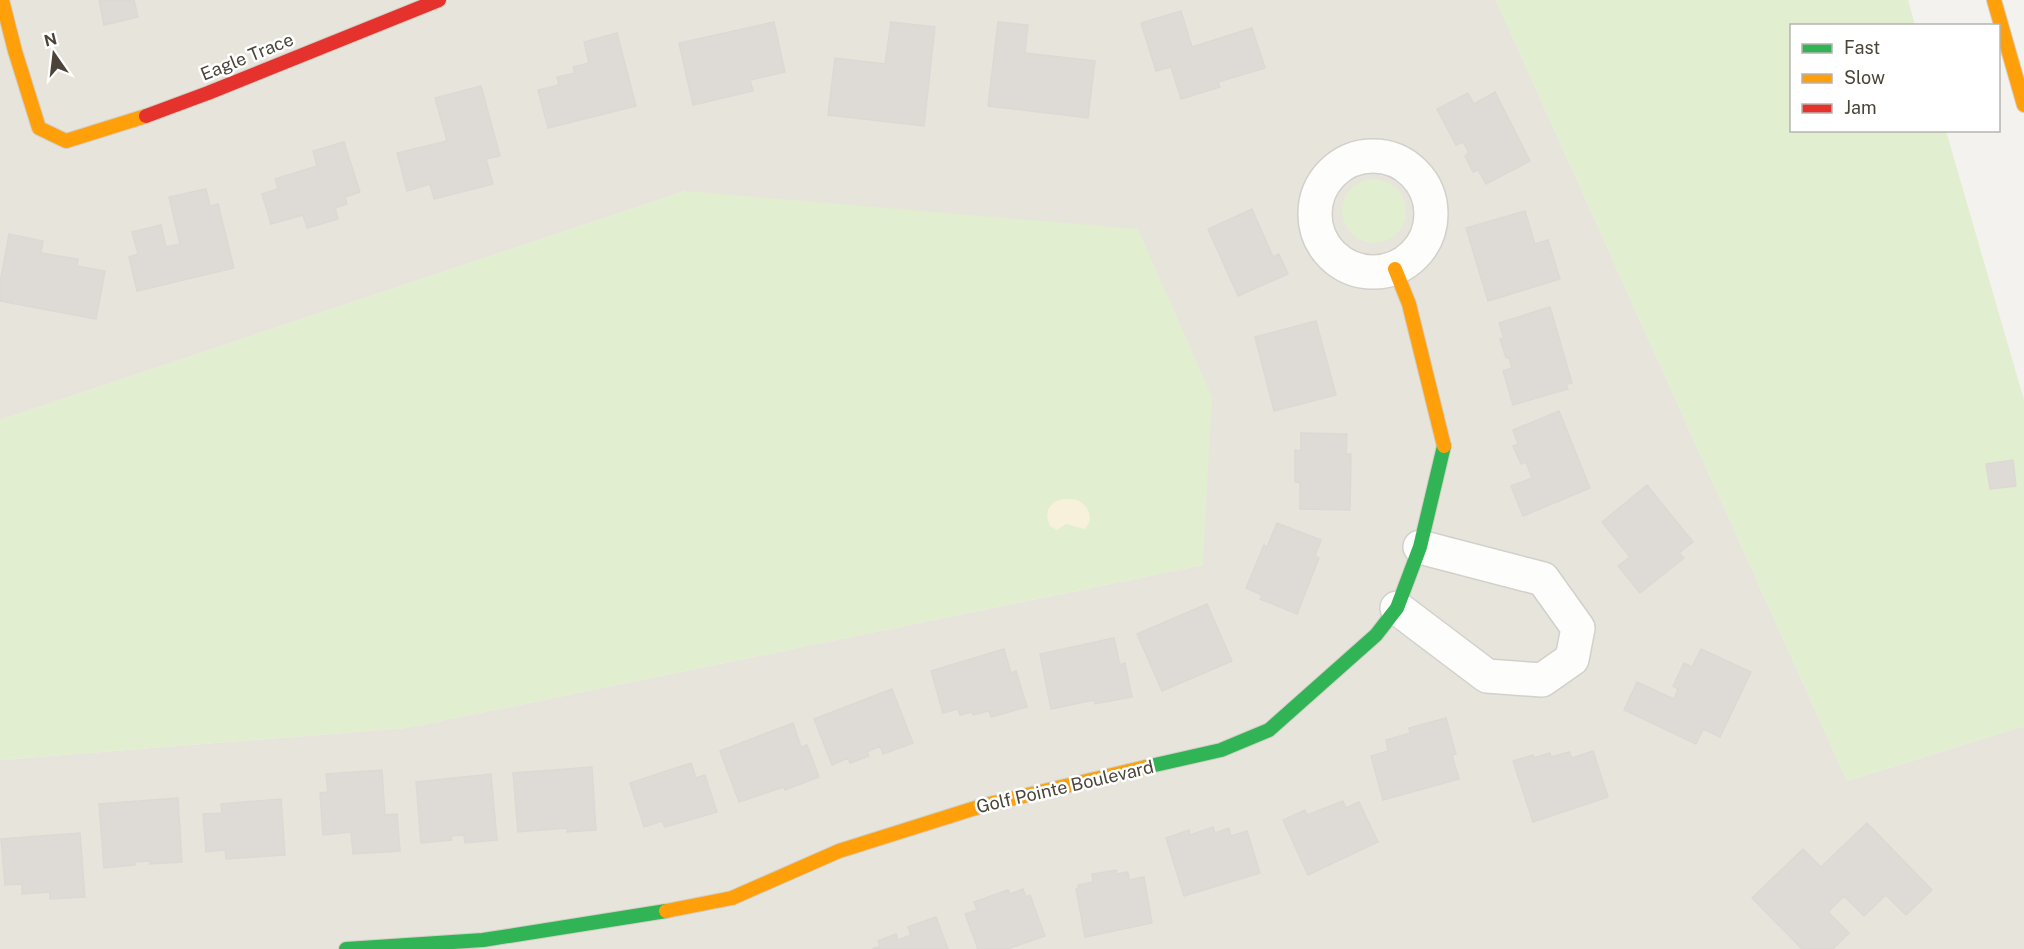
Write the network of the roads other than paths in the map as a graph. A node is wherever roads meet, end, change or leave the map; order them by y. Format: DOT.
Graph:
graph roads {
  1 [pos="2,0"];
  2 [pos="439,0"];
  3 [pos="1994,0"];
  4 [pos="2024,105"];
  5 [pos="1395,269"];
  6 [pos="1420,547"];
  7 [pos="1397,608"];
  8 [pos="346,949"];
  1 -- 2 [label="street, Eagle Trace"];
  3 -- 4 [label="street"];
  5 -- 6 [label="street, Golf Pointe Boulevard"];
  6 -- 7 [label="street, Golf Pointe Boulevard"];
  6 -- 7 [label="street"];
  7 -- 8 [label="street, Golf Pointe Boulevard"];
}
